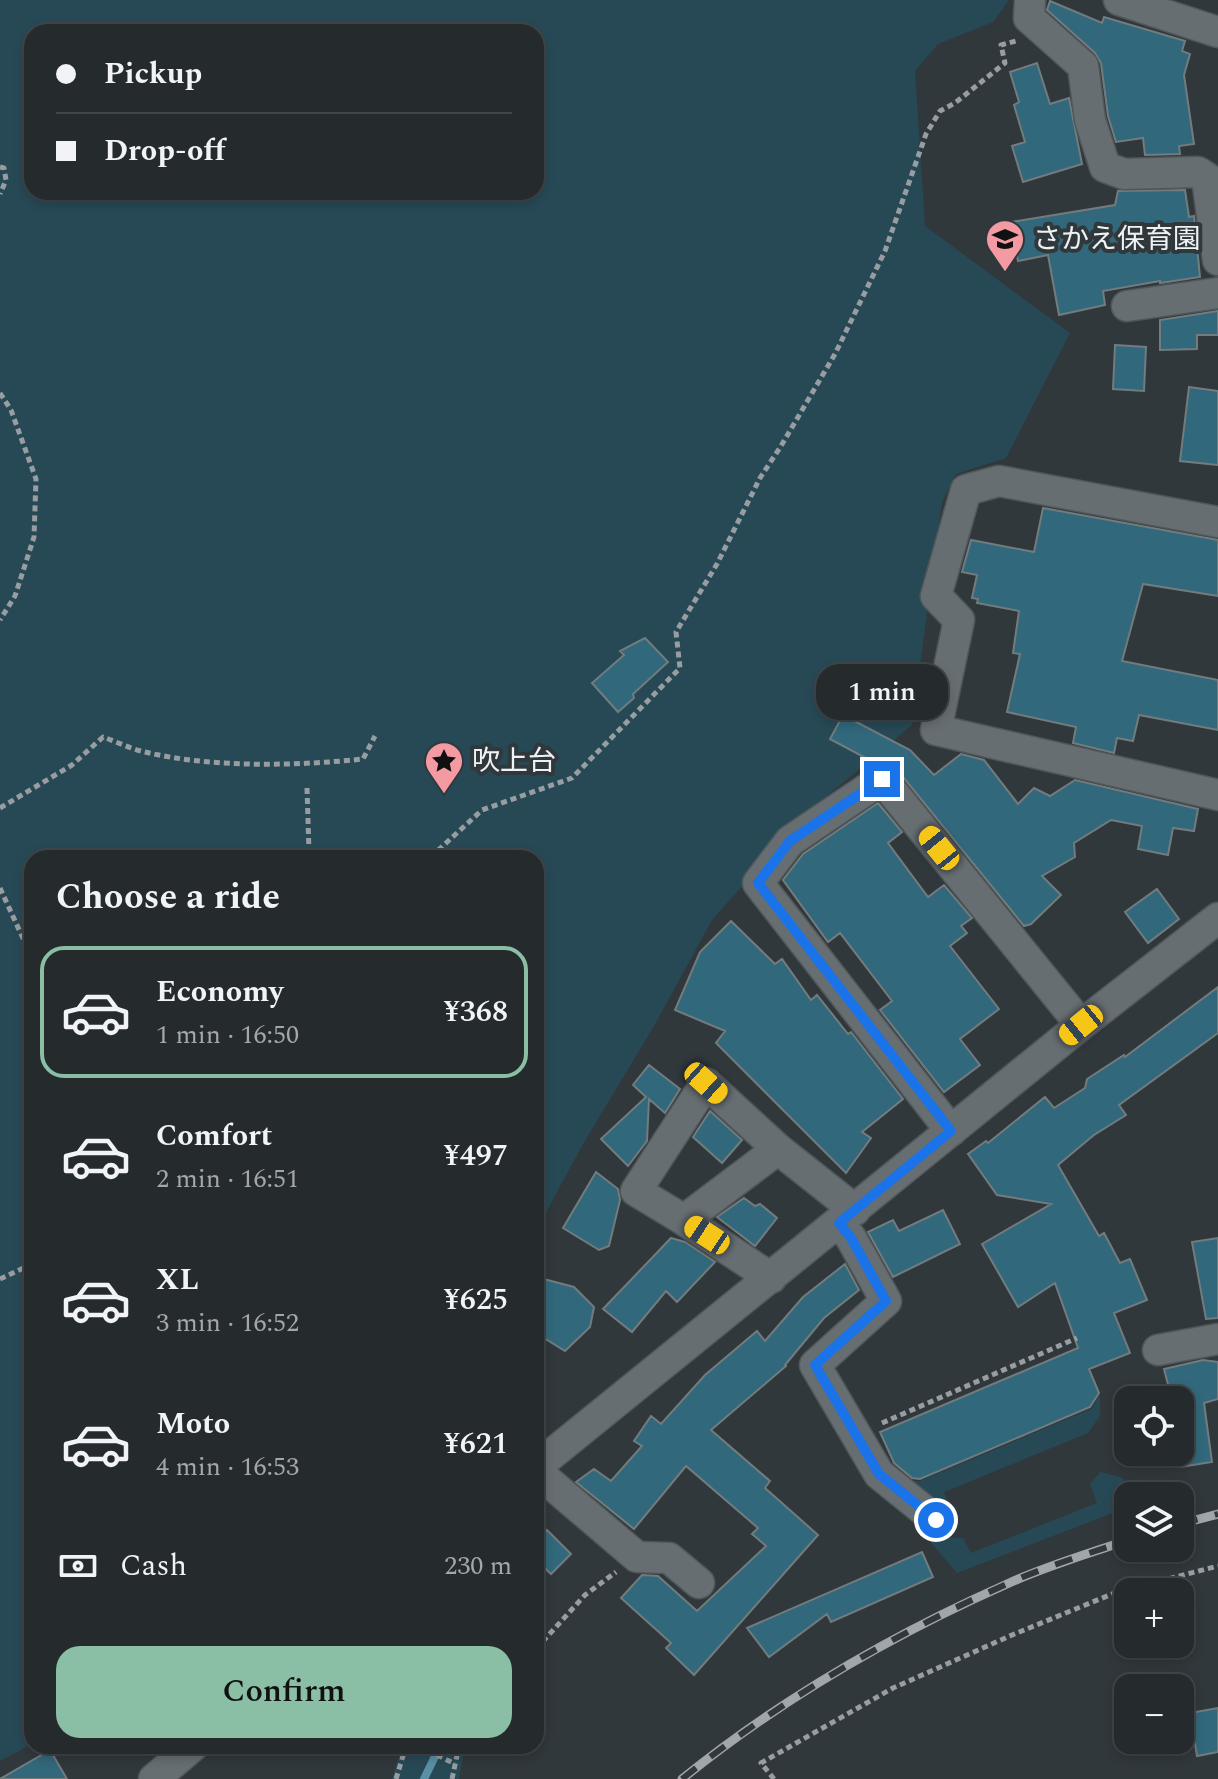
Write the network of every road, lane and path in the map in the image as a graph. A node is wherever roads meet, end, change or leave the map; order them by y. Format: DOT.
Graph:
graph roads {
  1 [pos="1119,0"];
  2 [pos="1030,9"];
  3 [pos="1218,32"];
  4 [pos="0,167"];
  5 [pos="0,194"];
  6 [pos="1218,260"];
  7 [pos="1218,293"];
  8 [pos="1127,306"];
  9 [pos="0,393"];
  10 [pos="1218,522"];
  11 [pos="0,620"];
  12 [pos="375,736"];
  13 [pos="307,788"];
  14 [pos="1217,791"];
  15 [pos="0,808"];
  16 [pos="309,850"];
  17 [pos="438,850"];
  18 [pos="0,888"];
  19 [pos="1218,918"];
  20 [pos="24,940"];
  21 [pos="1081,1025"];
  22 [pos="951,1131"];
  23 [pos="778,1149"];
  24 [pos="847,1216"];
  25 [pos="684,1220"];
  26 [pos="24,1268"];
  27 [pos="771,1278"];
  28 [pos="0,1279"];
  29 [pos="1077,1338"];
  30 [pos="1218,1339"];
  31 [pos="1158,1350"];
  32 [pos="856,1434"];
  33 [pos="544,1462"];
  34 [pos="544,1476"];
  35 [pos="936,1520"];
  36 [pos="637,1557"];
  37 [pos="1218,1566"];
  38 [pos="699,1583"];
  39 [pos="544,1640"];
  40 [pos="184,1754"];
  41 [pos="404,1754"];
  42 [pos="435,1754"];
  43 [pos="457,1754"];
  44 [pos="454,1764"];
  45 [pos="154,1779"];
  46 [pos="396,1779"];
  47 [pos="452,1779"];
  48 [pos="774,1779"];
  1 -- 3 [label="street"];
  2 -- 6 [label="street"];
  2 -- 17 [label="path"];
  4 -- 5 [label="path"];
  7 -- 8 [label="street"];
  9 -- 11 [label="path"];
  10 -- 14 [label="street"];
  12 -- 15 [label="path"];
  13 -- 16 [label="path"];
  18 -- 20 [label="path"];
  19 -- 21 [label="street"];
  21 -- 22 [label="street"];
  21 -- 22 [label="street"];
  22 -- 24 [label="street"];
  23 -- 24 [label="street"];
  23 -- 25 [label="street"];
  23 -- 25 [label="street"];
  24 -- 27 [label="street"];
  24 -- 32 [label="street"];
  25 -- 27 [label="street"];
  26 -- 28 [label="path"];
  27 -- 33 [label="street"];
  29 -- 32 [label="path"];
  30 -- 31 [label="street"];
  32 -- 35 [label="street"];
  34 -- 36 [label="street"];
  36 -- 38 [label="street"];
  36 -- 39 [label="path"];
  37 -- 48 [label="path"];
  40 -- 45 [label="street"];
  41 -- 46 [label="path"];
  42 -- 44 [label="path"];
  43 -- 44 [label="path"];
  44 -- 47 [label="path"];
}
